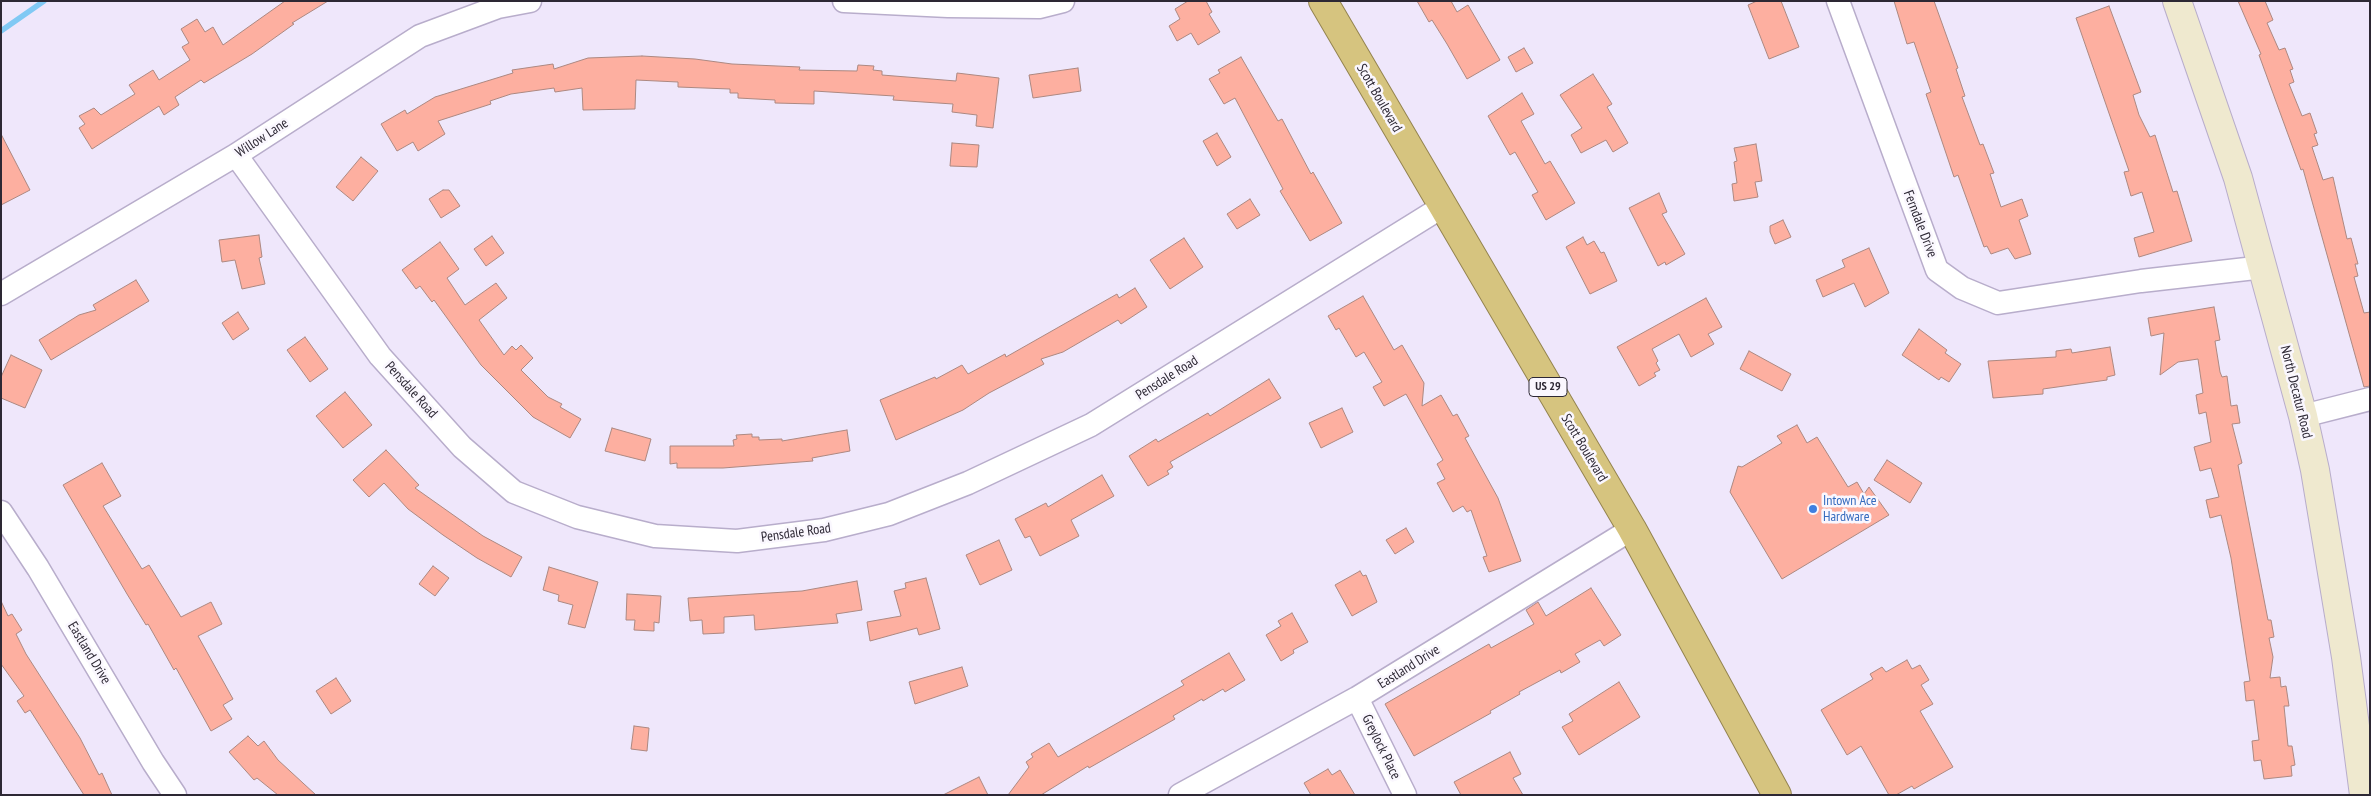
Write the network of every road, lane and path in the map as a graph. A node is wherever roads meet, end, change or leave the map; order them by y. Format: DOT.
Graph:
graph roads {
  1 [pos="530,1"];
  2 [pos="844,1"];
  3 [pos="1064,1"];
  4 [pos="1323,1"];
  5 [pos="1838,1"];
  6 [pos="2177,1"];
  7 [pos="236,155"];
  8 [pos="1442,207"];
  9 [pos="2264,267"];
  10 [pos="1,294"];
  11 [pos="2370,399"];
  12 [pos="2303,416"];
  13 [pos="1,512"];
  14 [pos="1632,529"];
  15 [pos="1357,698"];
  16 [pos="175,795"];
  17 [pos="1180,795"];
  18 [pos="1405,795"];
  19 [pos="1776,795"];
  20 [pos="2364,795"];
  1 -- 7 [label="street, Willow Lane"];
  2 -- 3 [label="street"];
  4 -- 8 [label="highway, Scott Boulevard / US 29"];
  5 -- 9 [label="street, Ferndale Drive"];
  6 -- 9 [label="main road, North Decatur Road"];
  7 -- 8 [label="street, Pensdale Road"];
  7 -- 10 [label="street, Willow Lane"];
  8 -- 14 [label="highway, Scott Boulevard / US 29"];
  9 -- 12 [label="main road, North Decatur Road"];
  11 -- 12 [label="street"];
  12 -- 20 [label="main road, North Decatur Road"];
  13 -- 16 [label="street, Eastland Drive"];
  14 -- 15 [label="street, Eastland Drive"];
  14 -- 19 [label="highway, Scott Boulevard / US 29"];
  15 -- 17 [label="street, Eastland Drive"];
  15 -- 18 [label="street, Greylock Place"];
}
